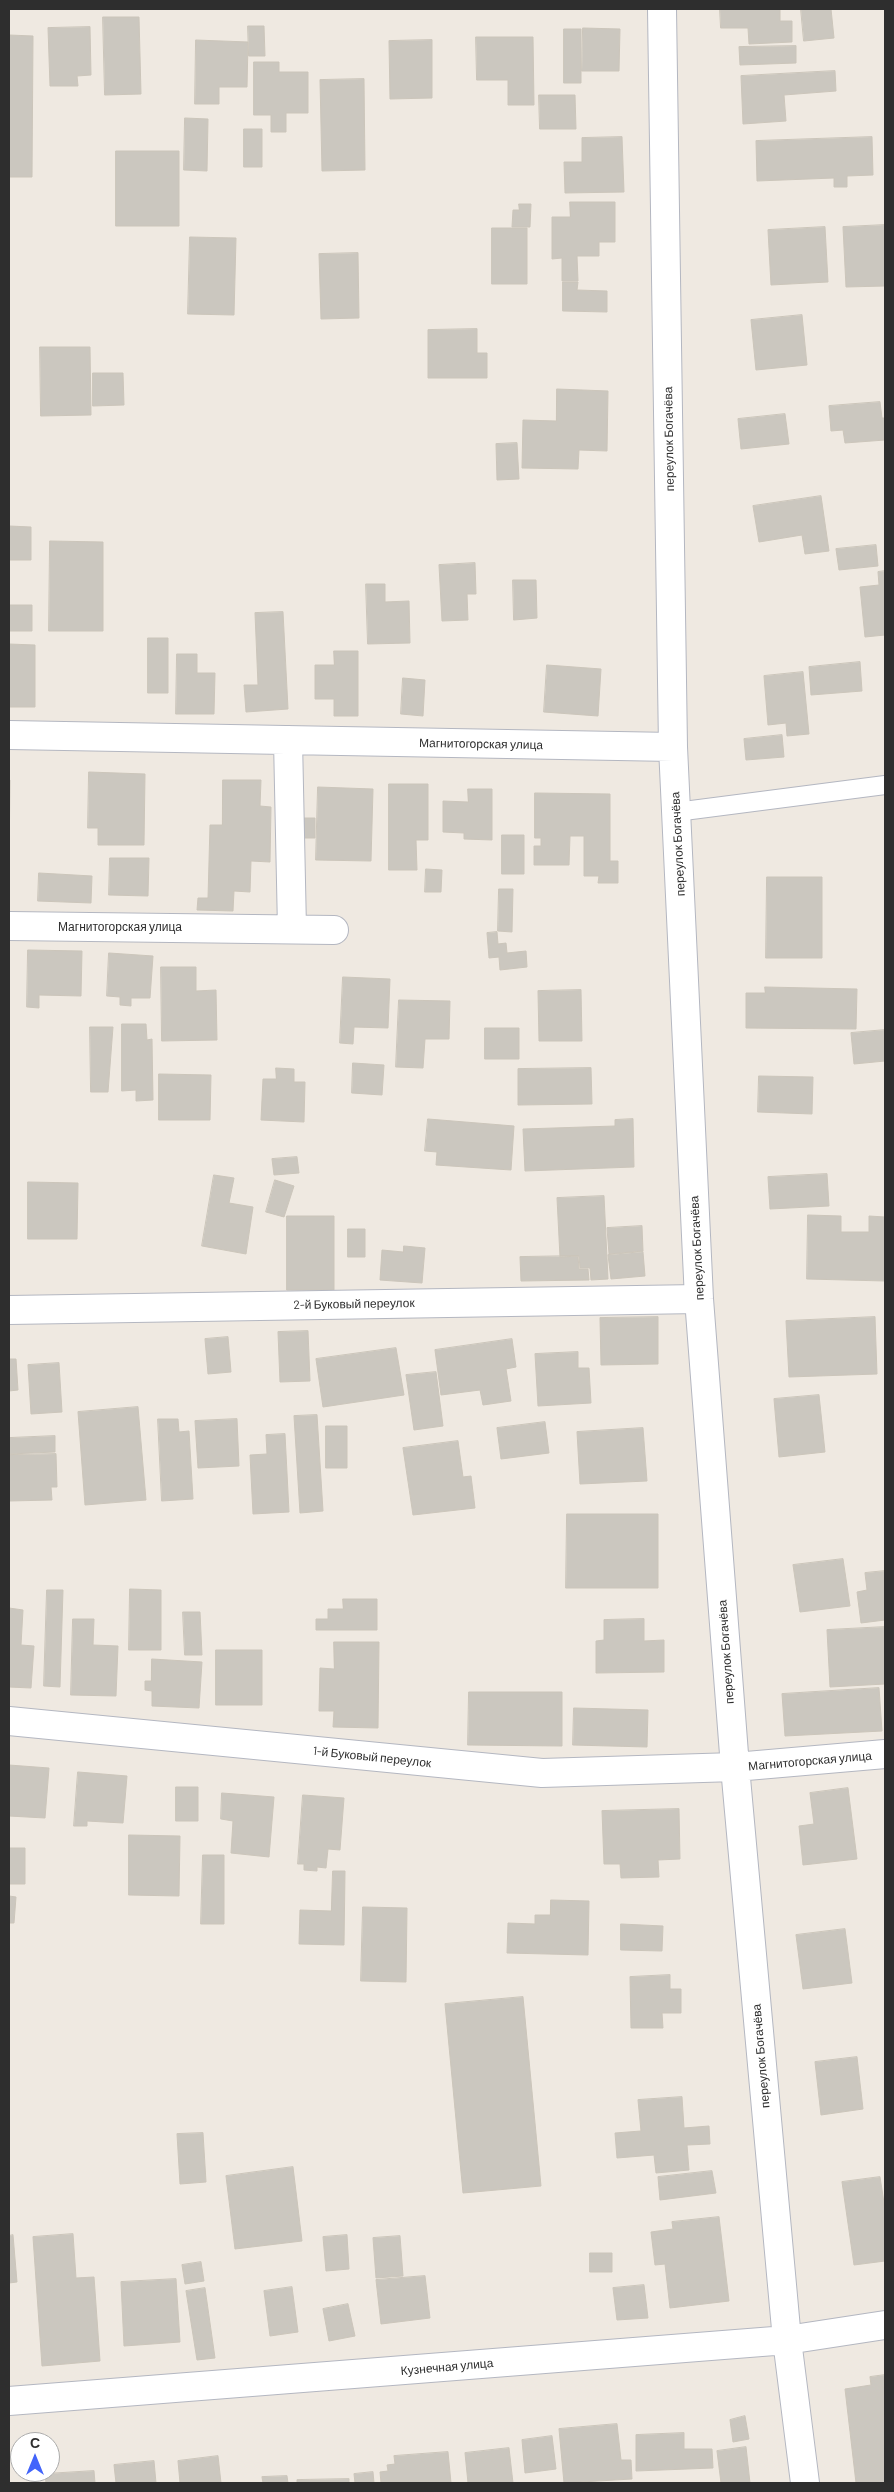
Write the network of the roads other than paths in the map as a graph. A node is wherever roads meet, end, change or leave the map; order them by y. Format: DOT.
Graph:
graph roads {
  1 [pos="662,9"];
  2 [pos="9,735"];
  3 [pos="288,740"];
  4 [pos="673,747"];
  5 [pos="885,785"];
  6 [pos="676,812"];
  7 [pos="9,926"];
  8 [pos="292,928"];
  9 [pos="334,930"];
  10 [pos="699,1299"];
  11 [pos="9,1310"];
  12 [pos="9,1721"];
  13 [pos="885,1754"];
  14 [pos="735,1767"];
  15 [pos="885,2325"];
  16 [pos="787,2340"];
  17 [pos="9,2402"];
  18 [pos="805,2483"];
  1 -- 4 [label="street, переулок Богачёва"];
  2 -- 3 [label="street, Магнитогорская улица"];
  3 -- 4 [label="street, Магнитогорская улица"];
  3 -- 8 [label="street"];
  4 -- 6 [label="street, переулок Богачёва"];
  5 -- 6 [label="lane"];
  6 -- 10 [label="street, переулок Богачёва"];
  7 -- 8 [label="street, Магнитогорская улица"];
  8 -- 9 [label="street, Магнитогорская улица"];
  10 -- 11 [label="street, 2-й Буковый переулок"];
  10 -- 14 [label="street, переулок Богачёва"];
  12 -- 14 [label="street, 1-й Буковый переулок"];
  13 -- 14 [label="street, Магнитогорская улица"];
  14 -- 16 [label="street, переулок Богачёва"];
  15 -- 16 [label="street, Кузнечная улица"];
  16 -- 17 [label="street, Кузнечная улица"];
  16 -- 18 [label="street, переулок Богачёва"];
}
